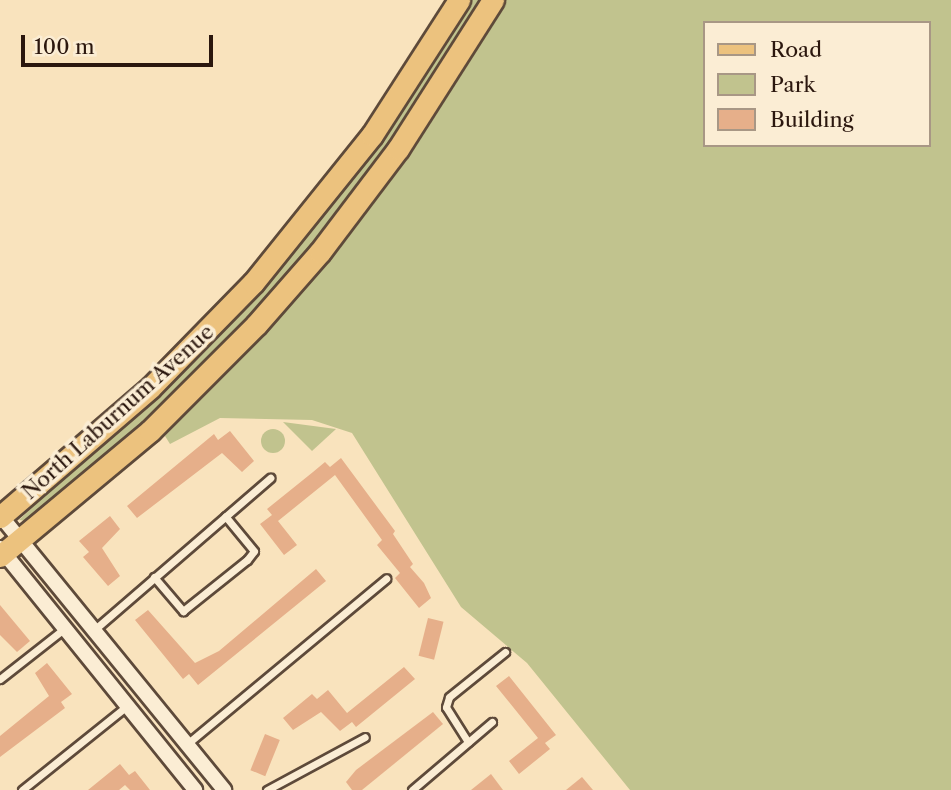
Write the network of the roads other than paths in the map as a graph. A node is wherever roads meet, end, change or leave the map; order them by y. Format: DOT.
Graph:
graph roads {
  1 [pos="458,0"];
  2 [pos="493,0"];
  3 [pos="270,478"];
  4 [pos="0,516"];
  5 [pos="225,516"];
  6 [pos="6,549"];
  7 [pos="154,577"];
  8 [pos="386,579"];
  9 [pos="90,626"];
  10 [pos="68,632"];
  11 [pos="505,652"];
  12 [pos="0,679"];
  13 [pos="127,706"];
  14 [pos="492,722"];
  15 [pos="365,737"];
  16 [pos="468,742"];
  17 [pos="186,744"];
  18 [pos="22,790"];
  19 [pos="195,790"];
  20 [pos="224,790"];
  21 [pos="267,790"];
  22 [pos="412,790"];
  1 -- 4 [label="main road, North Laburnum Avenue"];
  2 -- 6 [label="main road, North Laburnum Avenue"];
  3 -- 5 [label="lane"];
  4 -- 6 [label="street"];
  5 -- 7 [label="lane"];
  5 -- 7 [label="lane"];
  6 -- 9 [label="street"];
  6 -- 10 [label="street"];
  7 -- 9 [label="lane"];
  8 -- 17 [label="lane"];
  9 -- 10 [label="lane"];
  9 -- 17 [label="street"];
  10 -- 12 [label="lane"];
  10 -- 13 [label="street"];
  11 -- 16 [label="lane"];
  13 -- 18 [label="lane"];
  13 -- 19 [label="street"];
  14 -- 16 [label="lane"];
  15 -- 21 [label="lane"];
  16 -- 22 [label="lane"];
  17 -- 20 [label="street"];
}
